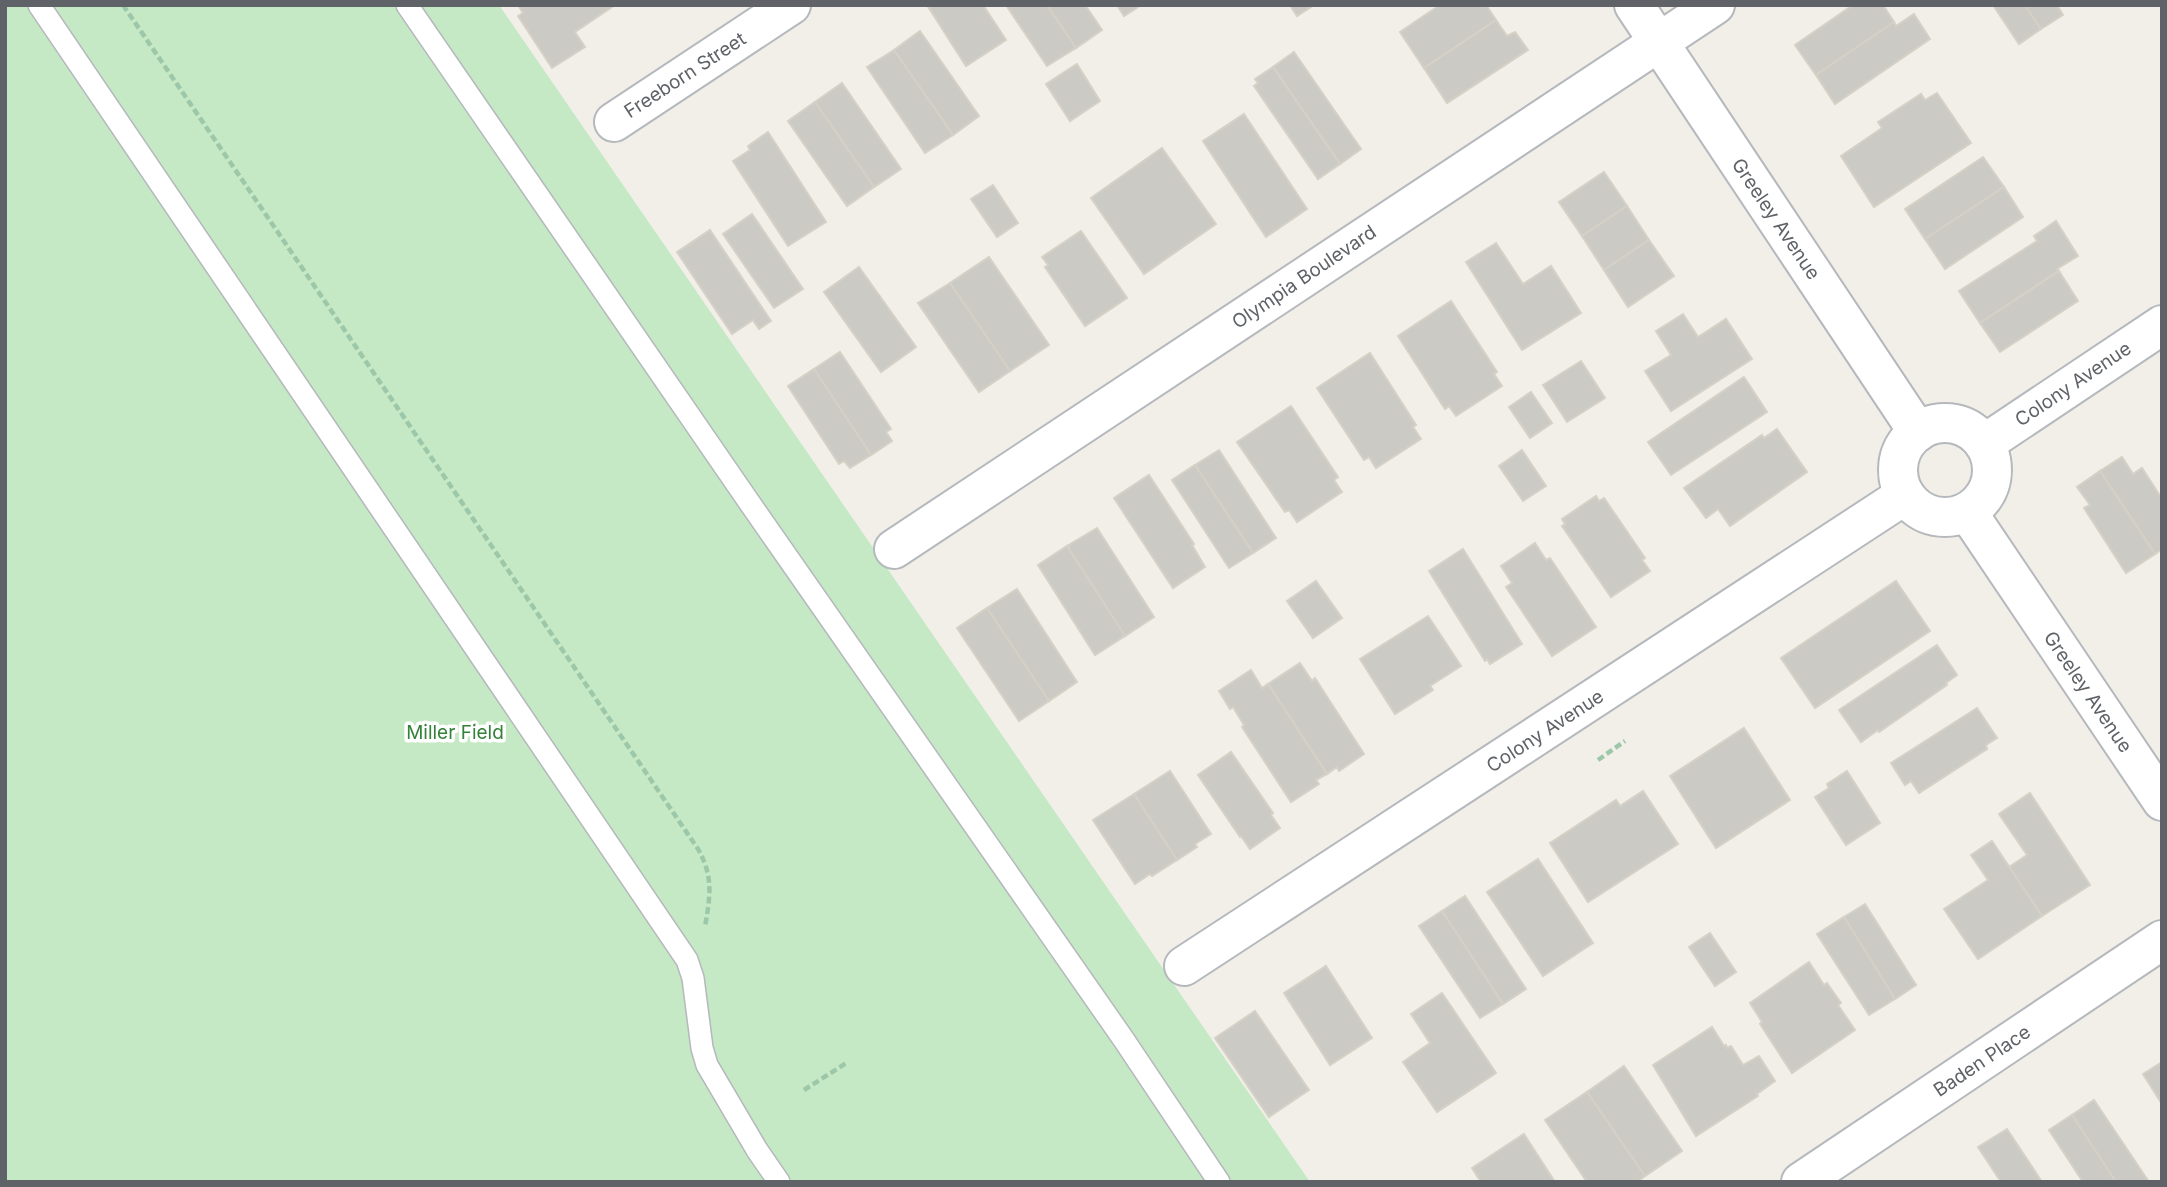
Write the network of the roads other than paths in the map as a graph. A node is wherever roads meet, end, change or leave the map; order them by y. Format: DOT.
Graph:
graph roads {
  1 [pos="39,5"];
  2 [pos="407,5"];
  3 [pos="791,5"];
  4 [pos="1634,5"];
  5 [pos="1715,5"];
  6 [pos="1658,42"];
  7 [pos="614,122"];
  8 [pos="2162,325"];
  9 [pos="1918,432"];
  10 [pos="1984,444"];
  11 [pos="1906,495"];
  12 [pos="1968,513"];
  13 [pos="894,550"];
  14 [pos="2162,801"];
  15 [pos="2162,940"];
  16 [pos="1184,966"];
  17 [pos="779,1182"];
  18 [pos="1219,1182"];
  19 [pos="1801,1182"];
  1 -- 17 [label="lane"];
  2 -- 18 [label="lane"];
  3 -- 7 [label="street, Freeborn Street"];
  4 -- 6 [label="street, Greeley Avenue"];
  5 -- 6 [label="street, Olympia Boulevard"];
  6 -- 9 [label="street, Greeley Avenue"];
  6 -- 13 [label="street, Olympia Boulevard"];
  8 -- 10 [label="street, Colony Avenue"];
  9 -- 10 [label="street"];
  9 -- 11 [label="street"];
  10 -- 12 [label="street"];
  11 -- 12 [label="street"];
  11 -- 16 [label="street, Colony Avenue"];
  12 -- 14 [label="street, Greeley Avenue"];
  15 -- 19 [label="street, Baden Place"];
}
